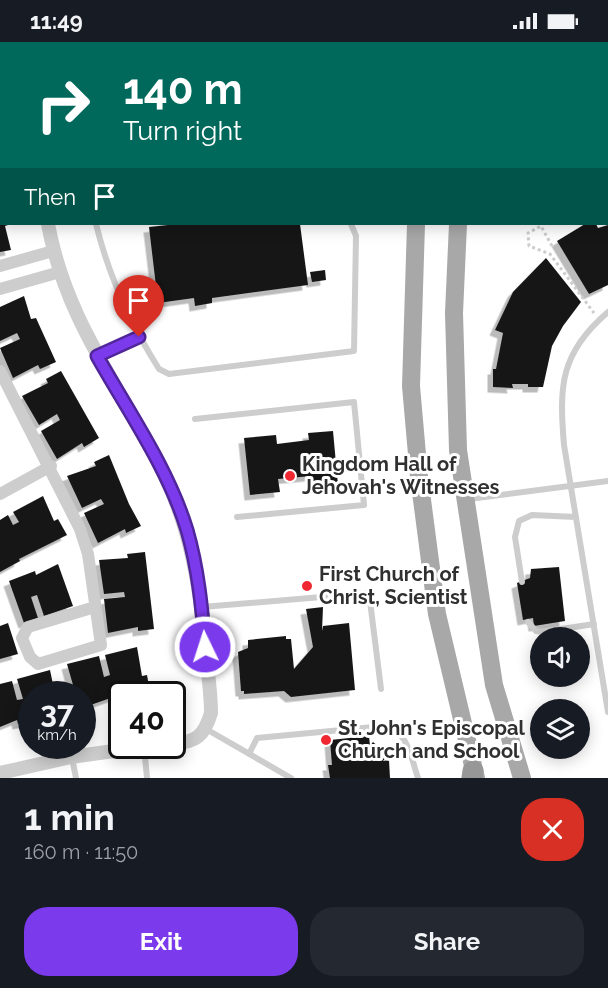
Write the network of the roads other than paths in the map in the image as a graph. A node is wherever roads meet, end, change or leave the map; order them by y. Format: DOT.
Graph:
graph roads {
  1 [pos="48,225"];
  2 [pos="96,225"];
  3 [pos="351,225"];
  4 [pos="416,225"];
  5 [pos="458,225"];
  6 [pos="53,251"];
  7 [pos="0,266"];
  8 [pos="60,272"];
  9 [pos="0,289"];
  10 [pos="608,312"];
  11 [pos="139,337"];
  12 [pos="97,356"];
  13 [pos="0,371"];
  14 [pos="195,419"];
  15 [pos="51,466"];
  16 [pos="608,481"];
  17 [pos="571,487"];
  18 [pos="0,494"];
  19 [pos="464,500"];
  20 [pos="237,517"];
  21 [pos="576,517"];
  22 [pos="522,582"];
  23 [pos="95,607"];
  24 [pos="202,607"];
  25 [pos="528,622"];
  26 [pos="594,624"];
  27 [pos="608,656"];
  28 [pos="599,657"];
  29 [pos="381,689"];
  30 [pos="608,712"];
  31 [pos="206,729"];
  32 [pos="186,742"];
  33 [pos="249,754"];
  34 [pos="66,759"];
  35 [pos="71,759"];
  36 [pos="145,759"];
  37 [pos="0,773"];
  38 [pos="474,776"];
  39 [pos="76,778"];
  40 [pos="147,778"];
  41 [pos="291,778"];
  42 [pos="418,778"];
  43 [pos="522,778"];
  1 -- 6 [label="street"];
  2 -- 11 [label="lane"];
  3 -- 11 [label="lane"];
  4 -- 38 [label="main road"];
  5 -- 19 [label="main road"];
  6 -- 7 [label="street"];
  6 -- 8 [label="street"];
  8 -- 9 [label="street"];
  8 -- 12 [label="street"];
  10 -- 17 [label="lane"];
  11 -- 12 [label="lane"];
  12 -- 24 [label="street"];
  13 -- 15 [label="street"];
  14 -- 20 [label="lane"];
  15 -- 18 [label="street"];
  15 -- 23 [label="street"];
  16 -- 17 [label="lane"];
  17 -- 19 [label="lane"];
  17 -- 21 [label="lane"];
  19 -- 43 [label="main road"];
  21 -- 22 [label="lane"];
  21 -- 26 [label="lane"];
  23 -- 23 [label="street"];
  24 -- 29 [label="lane"];
  24 -- 31 [label="street"];
  25 -- 26 [label="lane"];
  26 -- 28 [label="lane"];
  27 -- 28 [label="lane"];
  28 -- 30 [label="lane"];
  31 -- 32 [label="street"];
  31 -- 33 [label="lane"];
  33 -- 41 [label="lane"];
  33 -- 42 [label="lane"];
  34 -- 37 [label="street"];
  35 -- 39 [label="lane"];
  36 -- 40 [label="lane"];
}
